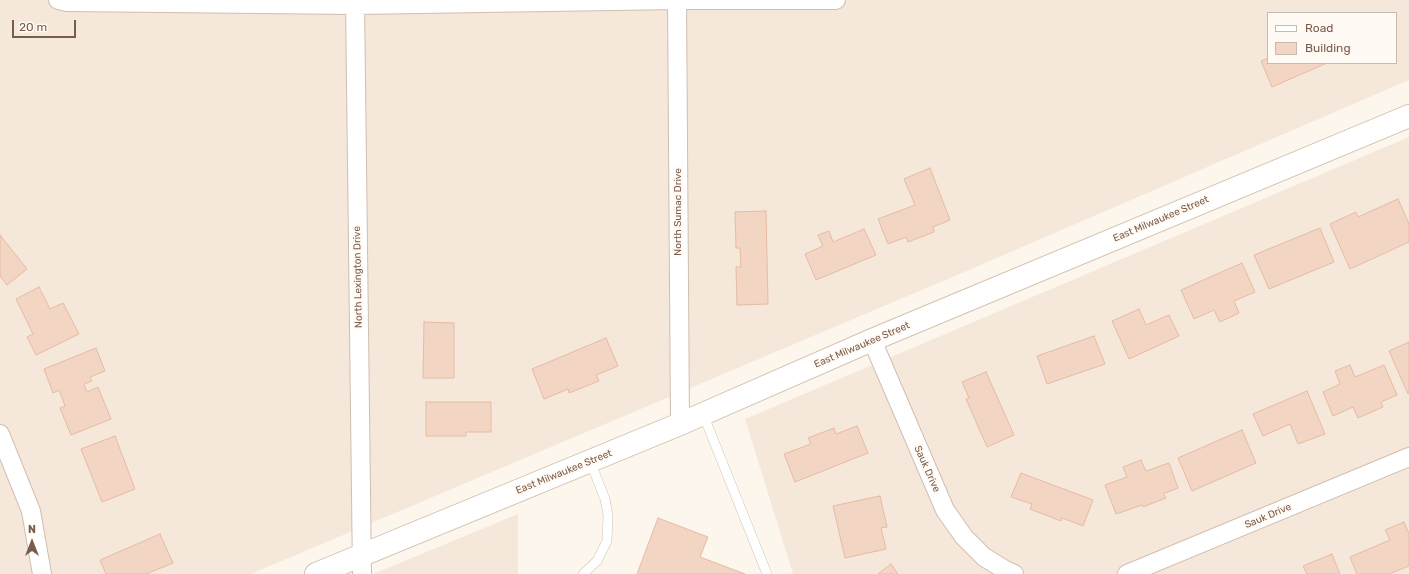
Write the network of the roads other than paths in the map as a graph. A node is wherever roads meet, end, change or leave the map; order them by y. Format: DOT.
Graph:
graph roads {
  1 [pos="58,0"];
  2 [pos="677,0"];
  3 [pos="836,0"];
  4 [pos="355,2"];
  5 [pos="1409,116"];
  6 [pos="872,340"];
  7 [pos="703,414"];
  8 [pos="680,424"];
  9 [pos="0,434"];
  10 [pos="1409,457"];
  11 [pos="590,461"];
  12 [pos="362,564"];
  13 [pos="42,574"];
  14 [pos="316,574"];
  15 [pos="583,574"];
  16 [pos="767,574"];
  17 [pos="1014,574"];
  18 [pos="1127,574"];
  1 -- 4 [label="street"];
  2 -- 3 [label="street"];
  2 -- 4 [label="street"];
  2 -- 8 [label="street, North Sumac Drive"];
  4 -- 12 [label="street, North Lexington Drive"];
  5 -- 6 [label="main road, East Milwaukee Street"];
  6 -- 7 [label="main road, East Milwaukee Street"];
  6 -- 17 [label="street, Sauk Drive"];
  7 -- 8 [label="main road, East Milwaukee Street"];
  7 -- 16 [label="lane"];
  8 -- 11 [label="main road, East Milwaukee Street"];
  9 -- 13 [label="street"];
  10 -- 18 [label="street, Sauk Drive"];
  11 -- 12 [label="main road, East Milwaukee Street"];
  11 -- 15 [label="lane"];
  12 -- 14 [label="main road, East Milwaukee Street"];
}
